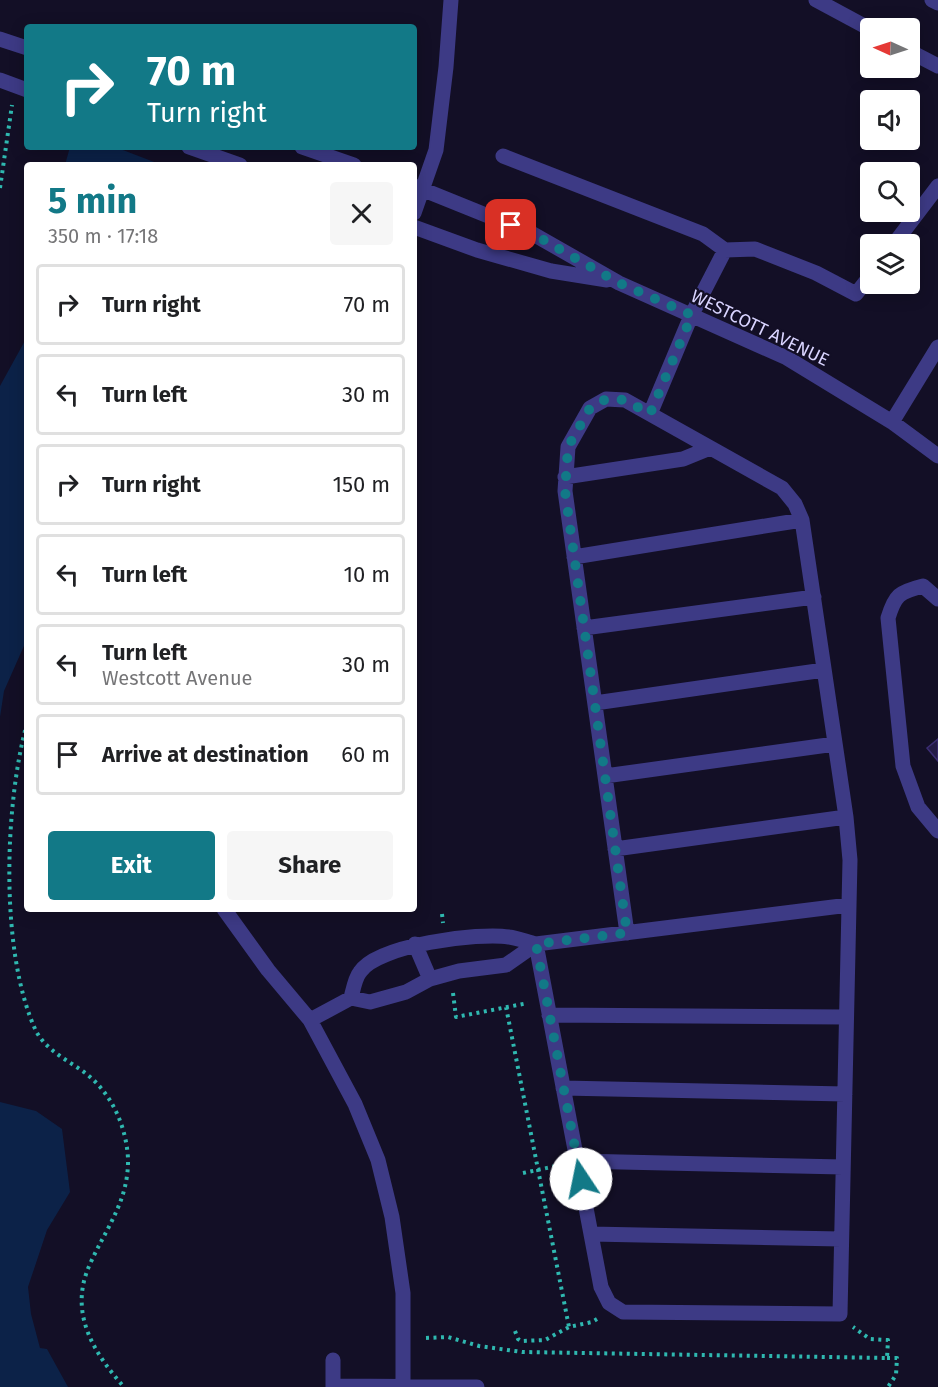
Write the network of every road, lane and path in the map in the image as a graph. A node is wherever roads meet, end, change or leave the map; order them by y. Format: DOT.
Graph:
graph roads {
  1 [pos="452,0"];
  2 [pos="816,0"];
  3 [pos="932,0"];
  4 [pos="938,3"];
  5 [pos="860,24"];
  6 [pos="0,39"];
  7 [pos="24,47"];
  8 [pos="920,57"];
  9 [pos="938,66"];
  10 [pos="0,80"];
  11 [pos="24,89"];
  12 [pos="12,105"];
  13 [pos="197,150"];
  14 [pos="311,150"];
  15 [pos="502,156"];
  16 [pos="230,162"];
  17 [pos="345,162"];
  18 [pos="938,186"];
  19 [pos="0,188"];
  20 [pos="419,188"];
  21 [pos="417,227"];
  22 [pos="902,234"];
  23 [pos="725,250"];
  24 [pos="619,283"];
  25 [pos="860,289"];
  26 [pos="692,315"];
  27 [pos="938,347"];
  28 [pos="650,414"];
  29 [pos="892,422"];
  30 [pos="710,448"];
  31 [pos="938,456"];
  32 [pos="565,477"];
  33 [pos="802,520"];
  34 [pos="574,557"];
  35 [pos="814,597"];
  36 [pos="938,599"];
  37 [pos="584,628"];
  38 [pos="824,670"];
  39 [pos="595,703"];
  40 [pos="24,734"];
  41 [pos="835,744"];
  42 [pos="605,776"];
  43 [pos="846,817"];
  44 [pos="938,831"];
  45 [pos="615,849"];
  46 [pos="849,905"];
  47 [pos="226,912"];
  48 [pos="627,933"];
  49 [pos="415,944"];
  50 [pos="536,944"];
  51 [pos="430,979"];
  52 [pos="351,998"];
  53 [pos="546,999"];
  54 [pos="506,1007"];
  55 [pos="549,1015"];
  56 [pos="456,1017"];
  57 [pos="846,1017"];
  58 [pos="310,1020"];
  59 [pos="563,1088"];
  60 [pos="845,1094"];
  61 [pos="577,1161"];
  62 [pos="843,1167"];
  63 [pos="538,1170"];
  64 [pos="523,1173"];
  65 [pos="591,1234"];
  66 [pos="842,1239"];
  67 [pos="616,1307"];
  68 [pos="840,1314"];
  69 [pos="569,1327"];
  70 [pos="515,1331"];
  71 [pos="426,1338"];
  72 [pos="521,1341"];
  73 [pos="522,1352"];
  74 [pos="887,1358"];
  75 [pos="333,1360"];
  76 [pos="333,1386"];
  77 [pos="124,1387"];
  78 [pos="404,1387"];
  79 [pos="477,1387"];
  80 [pos="888,1387"];
  1 -- 20 [label="street"];
  2 -- 5 [label="street"];
  3 -- 4 [label="street"];
  6 -- 7 [label="street"];
  8 -- 9 [label="street"];
  10 -- 11 [label="street"];
  12 -- 19 [label="path"];
  13 -- 16 [label="street"];
  14 -- 17 [label="street"];
  15 -- 23 [label="street"];
  18 -- 22 [label="street"];
  20 -- 24 [label="street, WESTCOTT AVENUE"];
  21 -- 24 [label="street, WESTCOTT AVENUE"];
  23 -- 25 [label="street"];
  23 -- 26 [label="street"];
  24 -- 26 [label="street, WESTCOTT AVENUE"];
  26 -- 28 [label="street"];
  26 -- 29 [label="street, WESTCOTT AVENUE"];
  27 -- 29 [label="street"];
  28 -- 30 [label="street"];
  28 -- 32 [label="street"];
  29 -- 31 [label="street, WESTCOTT AVENUE"];
  30 -- 32 [label="street"];
  30 -- 33 [label="street"];
  32 -- 34 [label="street"];
  33 -- 34 [label="street"];
  33 -- 35 [label="street"];
  34 -- 37 [label="street"];
  35 -- 37 [label="street"];
  35 -- 38 [label="street"];
  36 -- 44 [label="street"];
  37 -- 39 [label="street"];
  38 -- 39 [label="street"];
  38 -- 41 [label="street"];
  39 -- 42 [label="street"];
  40 -- 77 [label="path"];
  41 -- 42 [label="street"];
  41 -- 43 [label="street"];
  42 -- 45 [label="street"];
  43 -- 45 [label="street"];
  43 -- 46 [label="street"];
  45 -- 48 [label="street"];
  46 -- 48 [label="street"];
  46 -- 57 [label="street"];
  47 -- 58 [label="street"];
  48 -- 50 [label="street"];
  49 -- 50 [label="street"];
  49 -- 51 [label="street"];
  49 -- 52 [label="street"];
  50 -- 51 [label="street"];
  50 -- 53 [label="street"];
  51 -- 52 [label="street"];
  52 -- 58 [label="street"];
  53 -- 54 [label="path"];
  53 -- 55 [label="street"];
  54 -- 56 [label="path"];
  54 -- 63 [label="path"];
  55 -- 57 [label="street"];
  55 -- 59 [label="street"];
  57 -- 60 [label="street"];
  58 -- 78 [label="street"];
  59 -- 60 [label="street"];
  59 -- 61 [label="street"];
  60 -- 62 [label="street"];
  61 -- 62 [label="street"];
  61 -- 63 [label="path"];
  61 -- 65 [label="street"];
  62 -- 66 [label="street"];
  63 -- 64 [label="path"];
  63 -- 69 [label="path"];
  65 -- 66 [label="street"];
  65 -- 67 [label="street"];
  66 -- 68 [label="street"];
  67 -- 68 [label="street"];
  67 -- 69 [label="path"];
  68 -- 74 [label="path"];
  69 -- 72 [label="path"];
  70 -- 72 [label="path"];
  71 -- 73 [label="path"];
  72 -- 73 [label="path"];
  73 -- 74 [label="path"];
  74 -- 80 [label="path"];
  75 -- 76 [label="street"];
  76 -- 78 [label="street"];
  78 -- 79 [label="street"];
}
